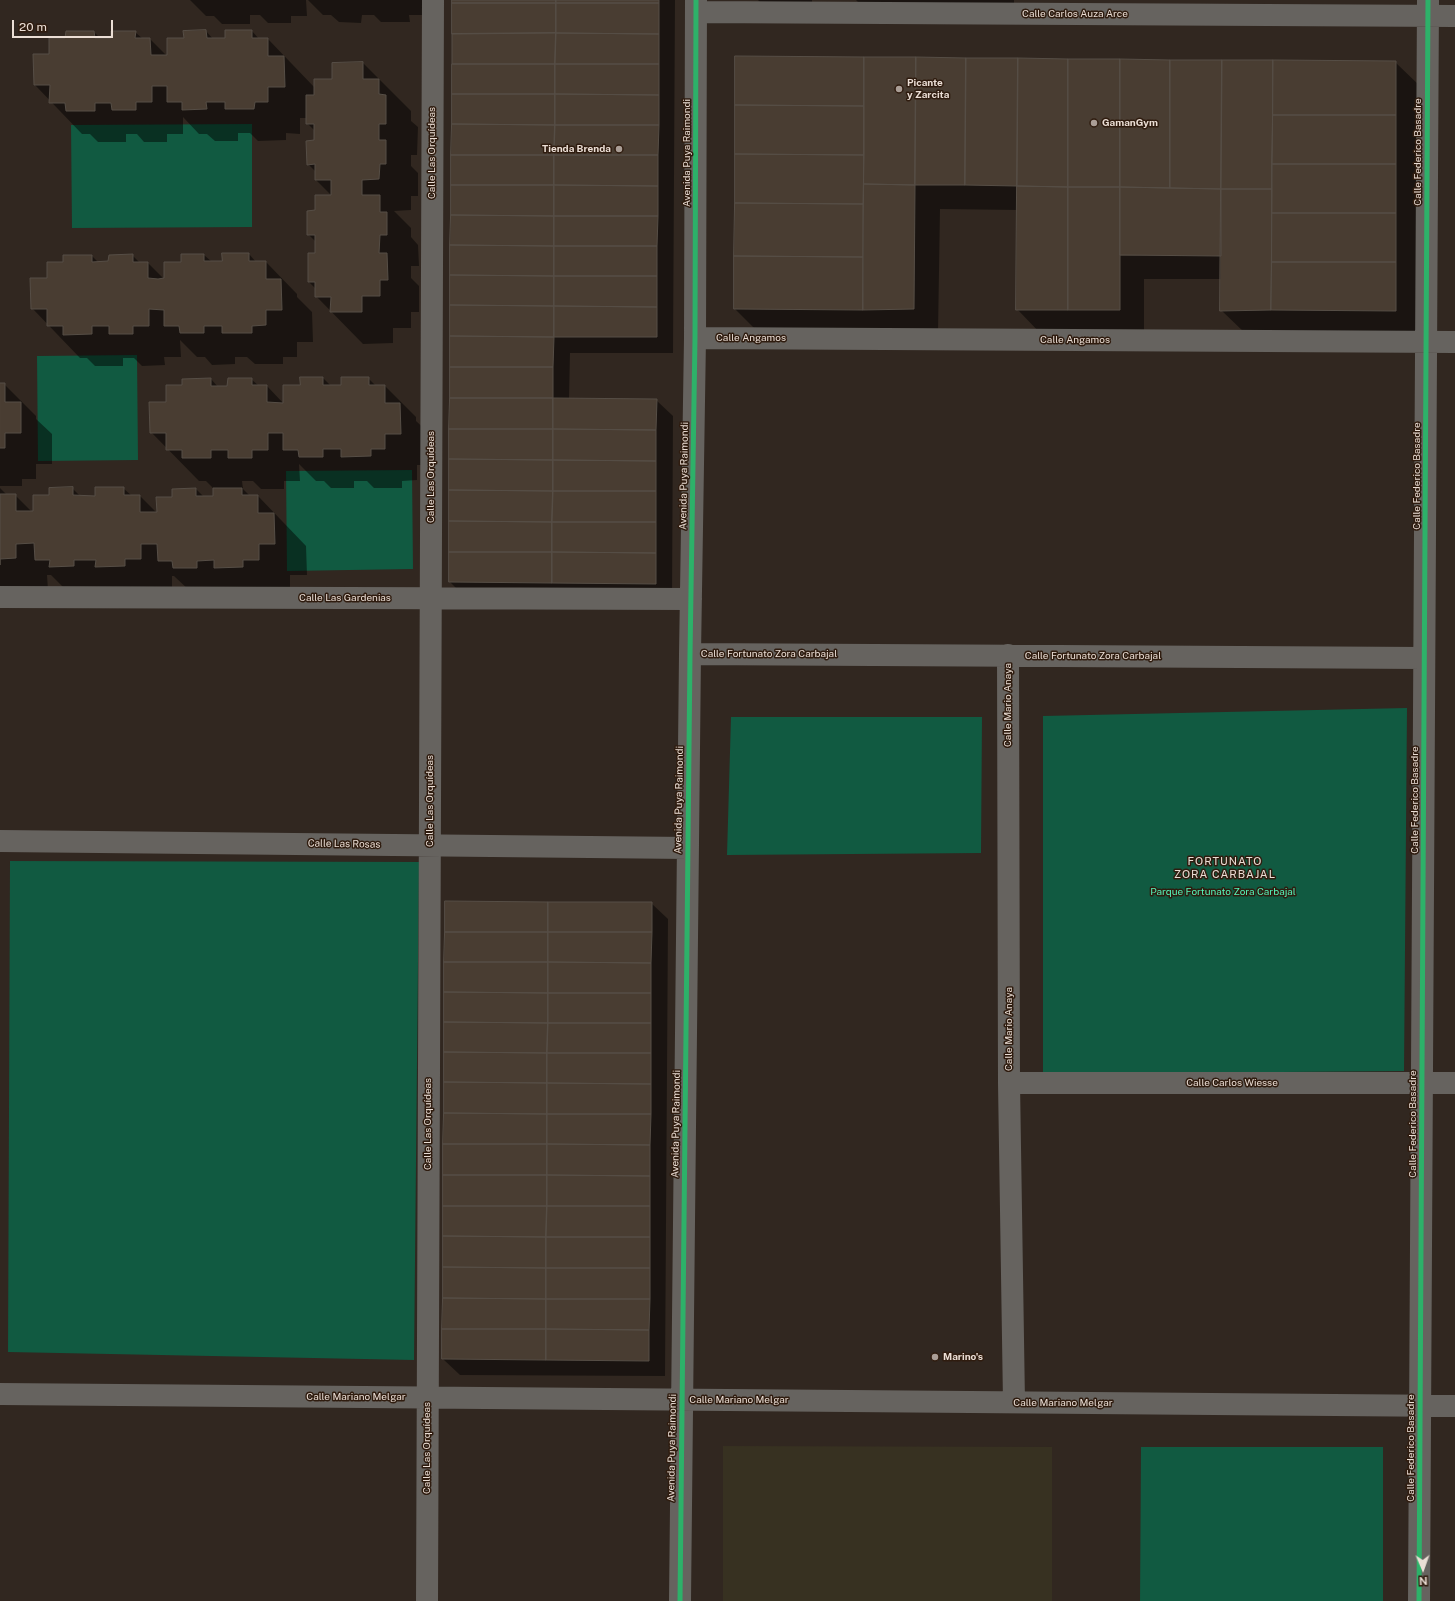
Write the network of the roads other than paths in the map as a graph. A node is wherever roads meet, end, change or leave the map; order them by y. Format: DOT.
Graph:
graph roads {
  1 [pos="433,0"];
  2 [pos="696,6"];
  3 [pos="1044,7"];
  4 [pos="1428,8"];
  5 [pos="1455,16"];
  6 [pos="695,338"];
  7 [pos="1426,341"];
  8 [pos="1455,342"];
  9 [pos="0,597"];
  10 [pos="430,598"];
  11 [pos="691,599"];
  12 [pos="690,654"];
  13 [pos="1008,655"];
  14 [pos="1424,658"];
  15 [pos="0,841"];
  16 [pos="430,845"];
  17 [pos="688,848"];
  18 [pos="1422,1082"];
  19 [pos="1009,1083"];
  20 [pos="1455,1083"];
  21 [pos="0,1394"];
  22 [pos="427,1397"];
  23 [pos="682,1400"];
  24 [pos="1014,1402"];
  25 [pos="1421,1405"];
  26 [pos="1455,1406"];
  27 [pos="427,1601"];
  28 [pos="680,1601"];
  29 [pos="1419,1601"];
  1 -- 10 [label="street, Calle Las Orquídeas"];
  2 -- 3 [label="street, Calle Carlos Auza Arce"];
  2 -- 6 [label="street, Avenida Puya Raimondi"];
  3 -- 4 [label="street, Calle Carlos Auza Arce"];
  4 -- 5 [label="street, Calle Carlos Auza Arce"];
  4 -- 7 [label="street, Calle Federico Basadre"];
  6 -- 7 [label="street, Calle Angamos"];
  6 -- 11 [label="street, Avenida Puya Raimondi"];
  7 -- 8 [label="street, Calle Angamos"];
  7 -- 14 [label="street, Calle Federico Basadre"];
  9 -- 10 [label="street, Calle Las Gardenias"];
  10 -- 11 [label="street, Calle Las Gardenias"];
  10 -- 16 [label="street, Calle Las Orquídeas"];
  11 -- 12 [label="street, Avenida Puya Raimondi"];
  12 -- 13 [label="street, Calle Fortunato Zora Carbajal"];
  12 -- 17 [label="street, Avenida Puya Raimondi"];
  13 -- 14 [label="street, Calle Fortunato Zora Carbajal"];
  13 -- 19 [label="street, Calle Mario Anaya"];
  14 -- 18 [label="street, Calle Federico Basadre"];
  15 -- 16 [label="street, Calle Las Rosas"];
  16 -- 17 [label="street, Calle Las Rosas"];
  16 -- 22 [label="street, Calle Las Orquídeas"];
  17 -- 23 [label="street, Avenida Puya Raimondi"];
  18 -- 19 [label="street, Calle Carlos Wiesse"];
  18 -- 20 [label="street, Calle Carlos Wiesse"];
  18 -- 25 [label="street, Calle Federico Basadre"];
  19 -- 24 [label="street, Calle Mario Anaya"];
  21 -- 22 [label="street, Calle Mariano Melgar"];
  22 -- 23 [label="street, Calle Mariano Melgar"];
  22 -- 27 [label="street, Calle Las Orquídeas"];
  23 -- 24 [label="street, Calle Mariano Melgar"];
  23 -- 28 [label="street, Avenida Puya Raimondi"];
  24 -- 25 [label="street, Calle Mariano Melgar"];
  25 -- 26 [label="street, Calle Mariano Melgar"];
  25 -- 29 [label="street, Calle Federico Basadre"];
}
